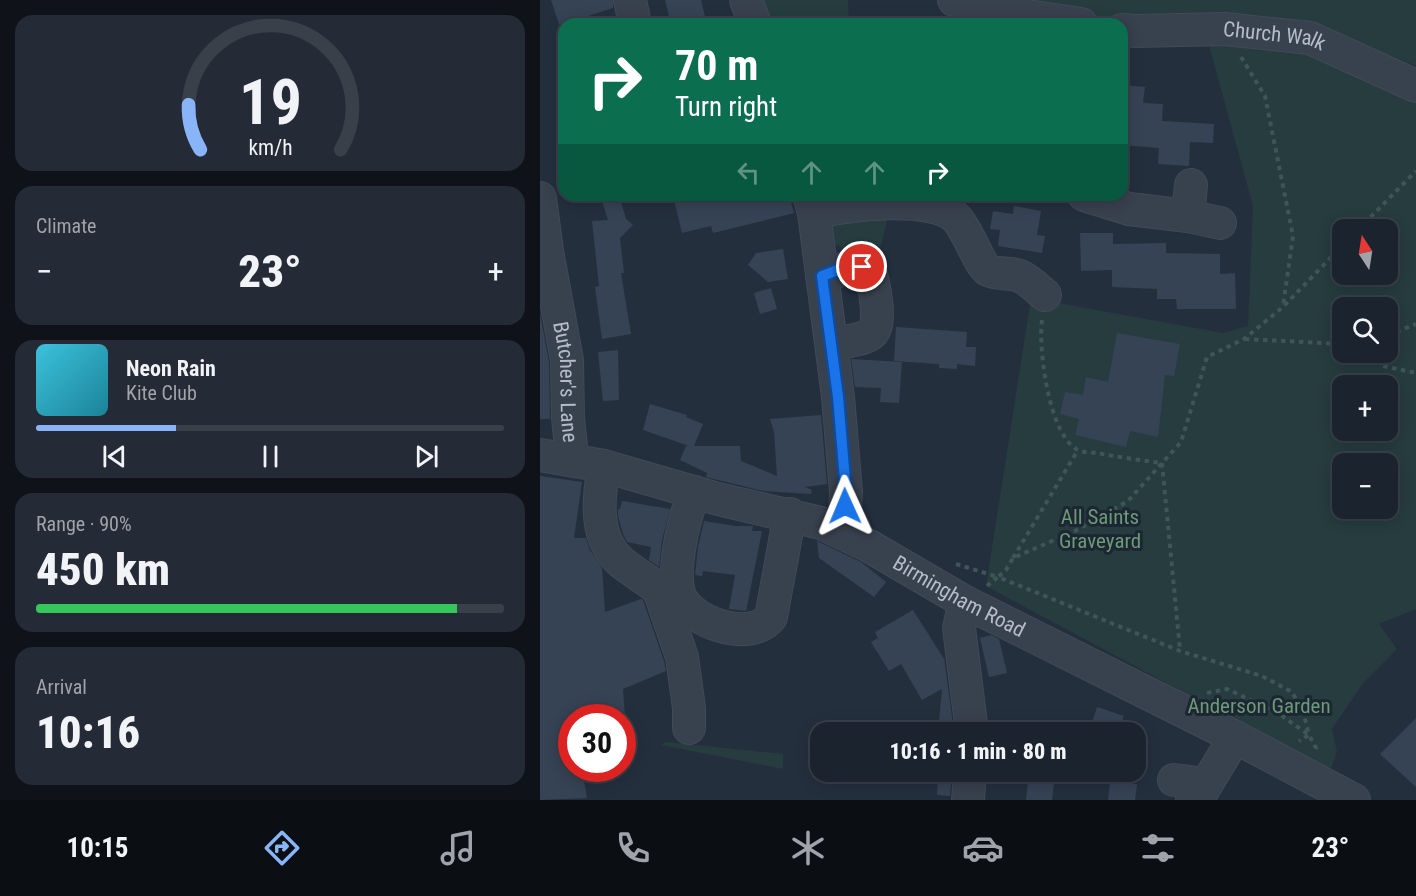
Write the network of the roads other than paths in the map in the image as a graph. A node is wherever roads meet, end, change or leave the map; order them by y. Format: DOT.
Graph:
graph roads {
  1 [pos="630,0"];
  2 [pos="746,0"];
  3 [pos="954,0"];
  4 [pos="634,18"];
  5 [pos="753,18"];
  6 [pos="1017,18"];
  7 [pos="1128,30"];
  8 [pos="1416,86"];
  9 [pos="1191,185"];
  10 [pos="540,198"];
  11 [pos="1103,201"];
  12 [pos="811,204"];
  13 [pos="1188,216"];
  14 [pos="1220,223"];
  15 [pos="822,276"];
  16 [pos="1045,296"];
  17 [pos="850,341"];
  18 [pos="555,457"];
  19 [pos="604,466"];
  20 [pos="695,492"];
  21 [pos="790,514"];
  22 [pos="844,533"];
  23 [pos="965,602"];
  24 [pos="971,722"];
  25 [pos="689,728"];
  26 [pos="1235,737"];
  27 [pos="969,782"];
  28 [pos="1191,788"];
  29 [pos="968,800"];
  30 [pos="1354,800"];
  1 -- 4 [label="street"];
  2 -- 5 [label="street"];
  3 -- 6 [label="street"];
  7 -- 8 [label="street, Church Walk"];
  9 -- 13 [label="street"];
  10 -- 18 [label="street, Butcher's Lane"];
  11 -- 13 [label="street"];
  12 -- 15 [label="street"];
  12 -- 16 [label="street"];
  13 -- 14 [label="street"];
  15 -- 17 [label="street"];
  15 -- 22 [label="street"];
  18 -- 19 [label="street, Birmingham Road"];
  19 -- 20 [label="street, Birmingham Road"];
  19 -- 25 [label="street"];
  20 -- 21 [label="street, Birmingham Road"];
  20 -- 21 [label="street"];
  21 -- 22 [label="street, Birmingham Road"];
  22 -- 23 [label="street, Birmingham Road"];
  23 -- 24 [label="street"];
  23 -- 26 [label="street, Birmingham Road"];
  26 -- 28 [label="street"];
  26 -- 30 [label="street, Birmingham Road"];
  27 -- 29 [label="street"];
}
